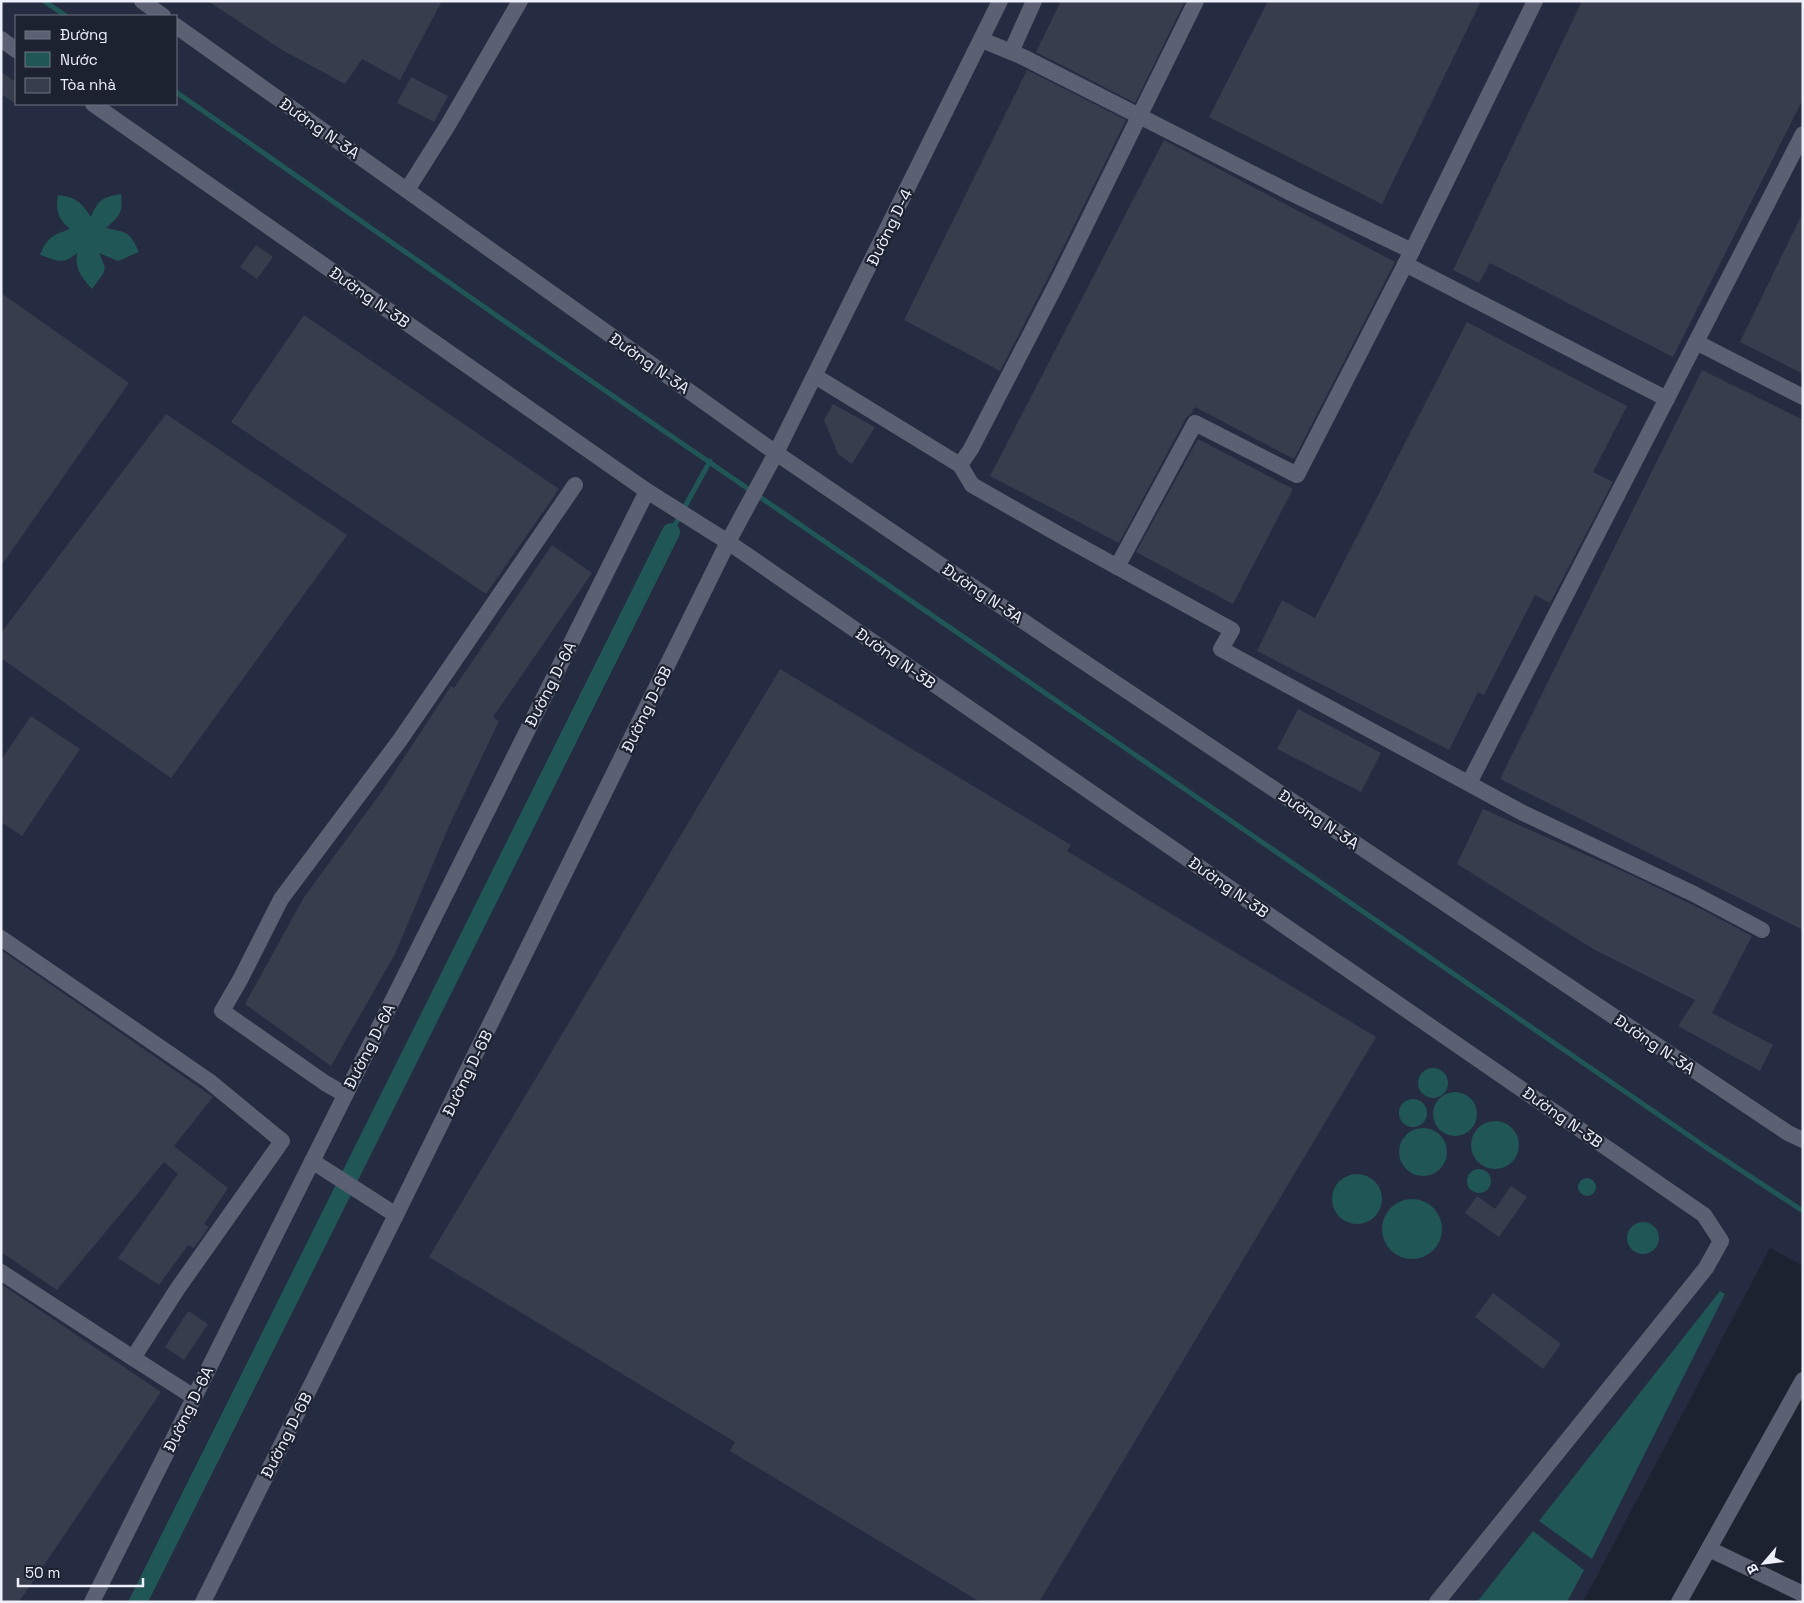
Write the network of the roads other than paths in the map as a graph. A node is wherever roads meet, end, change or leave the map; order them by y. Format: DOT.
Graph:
graph roads {
  1 [pos="142,1"];
  2 [pos="520,1"];
  3 [pos="1000,1"];
  4 [pos="1034,1"];
  5 [pos="1196,1"];
  6 [pos="1535,1"];
  7 [pos="162,15"];
  8 [pos="178,27"];
  9 [pos="1,40"];
  10 [pos="982,40"];
  11 [pos="15,49"];
  12 [pos="1011,52"];
  13 [pos="94,105"];
  14 [pos="1140,116"];
  15 [pos="1803,134"];
  16 [pos="407,190"];
  17 [pos="1409,257"];
  18 [pos="1696,342"];
  19 [pos="815,376"];
  20 [pos="1803,397"];
  21 [pos="1667,399"];
  22 [pos="776,453"];
  23 [pos="960,465"];
  24 [pos="575,486"];
  25 [pos="647,491"];
  26 [pos="746,510"];
  27 [pos="728,542"];
  28 [pos="1117,567"];
  29 [pos="1468,783"];
  30 [pos="1762,930"];
  31 [pos="1,938"];
  32 [pos="344,1094"];
  33 [pos="1803,1140"];
  34 [pos="312,1160"];
  35 [pos="396,1215"];
  36 [pos="1,1272"];
  37 [pos="133,1358"];
  38 [pos="1803,1380"];
  39 [pos="194,1396"];
  40 [pos="1709,1549"];
  41 [pos="1803,1594"];
  42 [pos="92,1602"];
  43 [pos="203,1602"];
  44 [pos="1437,1602"];
  45 [pos="1679,1602"];
  1 -- 7 [label="street"];
  2 -- 16 [label="street"];
  3 -- 10 [label="street, Đường D-4"];
  4 -- 12 [label="street"];
  5 -- 14 [label="street"];
  6 -- 17 [label="street"];
  8 -- 16 [label="street, Đường N-3A"];
  9 -- 11 [label="street"];
  10 -- 12 [label="street"];
  10 -- 19 [label="street, Đường D-4"];
  12 -- 14 [label="street"];
  13 -- 25 [label="street, Đường N-3B"];
  14 -- 17 [label="street"];
  14 -- 23 [label="street"];
  15 -- 18 [label="street"];
  16 -- 22 [label="street, Đường N-3A"];
  17 -- 21 [label="street"];
  17 -- 28 [label="street"];
  18 -- 20 [label="street"];
  18 -- 21 [label="street"];
  19 -- 22 [label="street, Đường D-4"];
  19 -- 23 [label="street"];
  21 -- 29 [label="street"];
  22 -- 26 [label="street, Đường D-4"];
  22 -- 33 [label="street, Đường N-3A"];
  23 -- 28 [label="street"];
  24 -- 32 [label="street"];
  25 -- 27 [label="street, Đường N-3B"];
  25 -- 32 [label="street, Đường D-6A"];
  26 -- 27 [label="street, Đường D-6B"];
  27 -- 35 [label="street, Đường D-6B"];
  27 -- 44 [label="street, Đường N-3B"];
  28 -- 29 [label="street"];
  29 -- 30 [label="street"];
  31 -- 37 [label="street"];
  32 -- 34 [label="street, Đường D-6A"];
  34 -- 35 [label="street"];
  34 -- 39 [label="street, Đường D-6A"];
  35 -- 43 [label="street, Đường D-6B"];
  36 -- 37 [label="street"];
  37 -- 39 [label="street"];
  38 -- 40 [label="street"];
  39 -- 42 [label="street, Đường D-6A"];
  40 -- 41 [label="street"];
  40 -- 45 [label="street"];
}
